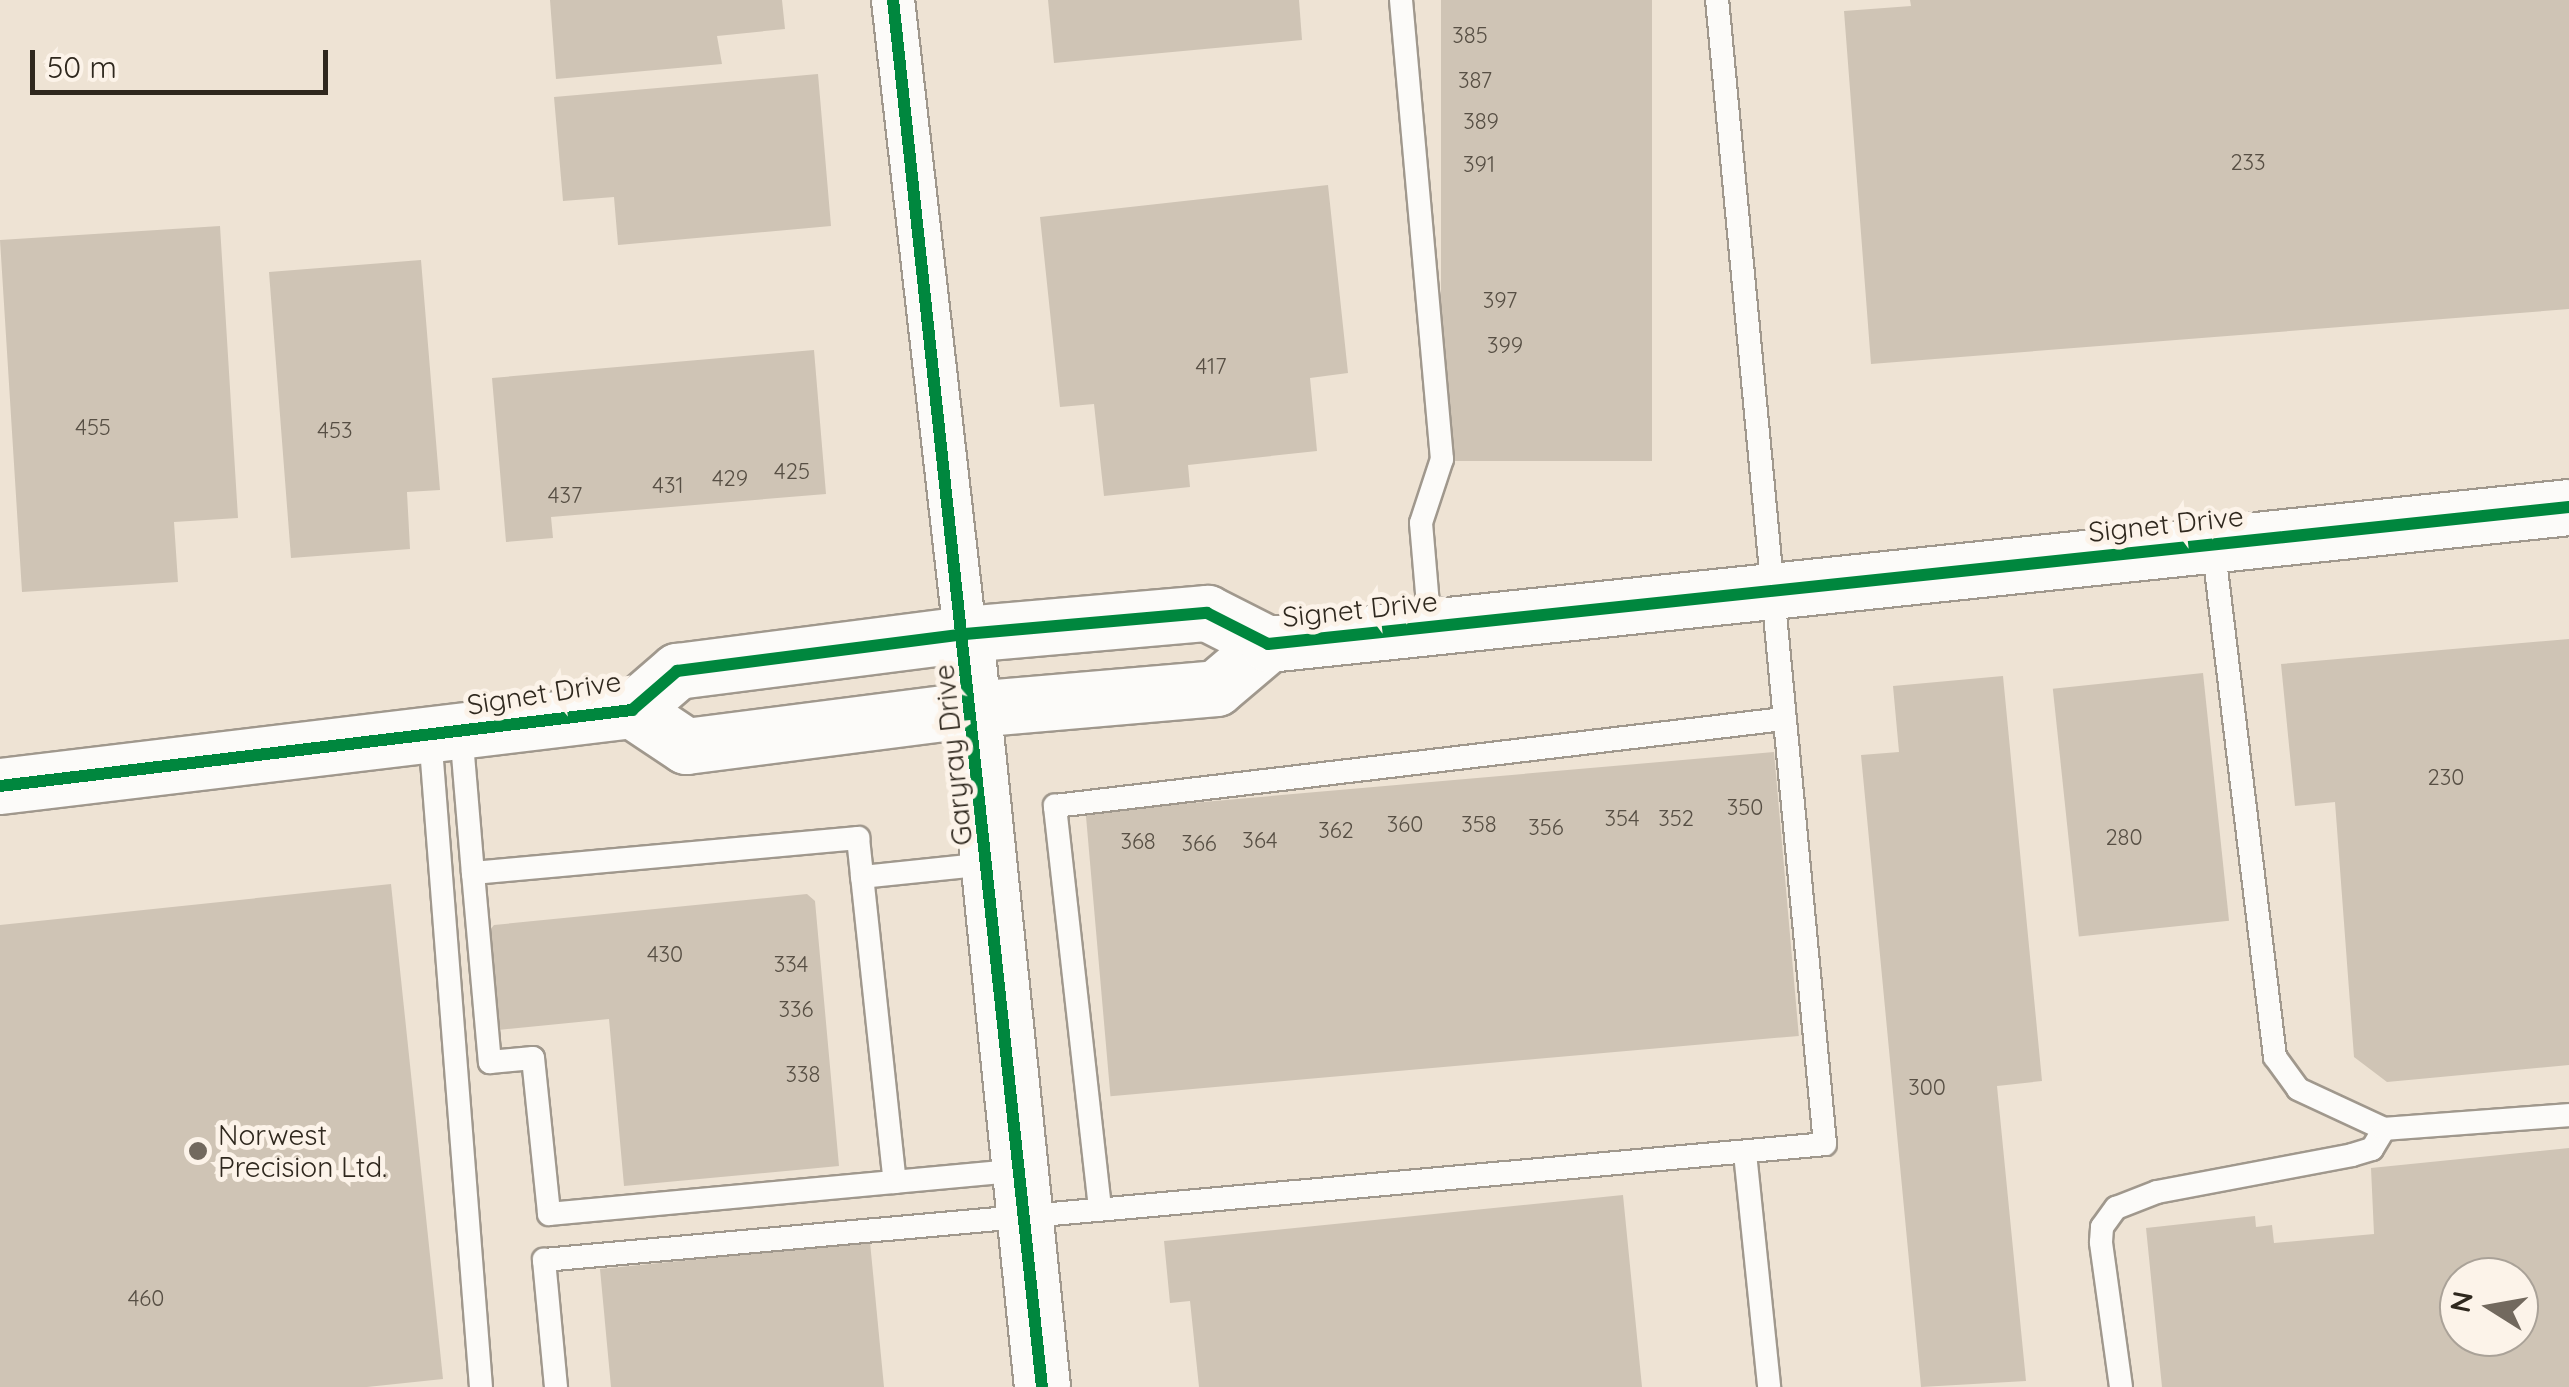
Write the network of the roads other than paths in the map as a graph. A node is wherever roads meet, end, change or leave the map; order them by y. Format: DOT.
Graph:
graph roads {
  1 [pos="893,0"];
  2 [pos="1401,0"];
  3 [pos="1716,0"];
  4 [pos="2569,506"];
  5 [pos="2213,544"];
  6 [pos="1771,590"];
  7 [pos="1430,627"];
  8 [pos="965,634"];
  9 [pos="1268,644"];
  10 [pos="974,709"];
  11 [pos="632,710"];
  12 [pos="1784,719"];
  13 [pos="445,733"];
  14 [pos="0,786"];
  15 [pos="989,864"];
  16 [pos="473,873"];
  17 [pos="862,877"];
  18 [pos="2569,1115"];
  19 [pos="2384,1130"];
  20 [pos="1745,1153"];
  21 [pos="895,1182"];
  22 [pos="1022,1193"];
  23 [pos="1100,1208"];
  24 [pos="481,1387"];
  25 [pos="556,1387"];
  26 [pos="1042,1387"];
  27 [pos="1769,1387"];
  28 [pos="2121,1387"];
  1 -- 8 [label="street, Garyray Drive"];
  2 -- 7 [label="lane"];
  3 -- 6 [label="lane"];
  4 -- 5 [label="street, Signet Drive"];
  5 -- 6 [label="street, Signet Drive"];
  5 -- 19 [label="lane"];
  6 -- 7 [label="street, Signet Drive"];
  6 -- 12 [label="lane"];
  7 -- 9 [label="street, Signet Drive"];
  8 -- 9 [label="street, Signet Drive"];
  8 -- 10 [label="street, Garyray Drive"];
  8 -- 11 [label="street, Signet Drive"];
  9 -- 10 [label="street, Signet Drive"];
  10 -- 11 [label="street, Signet Drive"];
  10 -- 15 [label="street, Garyray Drive"];
  11 -- 13 [label="street, Signet Drive"];
  12 -- 20 [label="lane"];
  12 -- 23 [label="lane"];
  13 -- 14 [label="street, Signet Drive"];
  13 -- 16 [label="lane"];
  13 -- 24 [label="lane"];
  15 -- 17 [label="lane"];
  15 -- 22 [label="street, Garyray Drive"];
  16 -- 17 [label="lane"];
  16 -- 21 [label="lane"];
  17 -- 21 [label="lane"];
  18 -- 19 [label="lane"];
  19 -- 28 [label="lane"];
  20 -- 23 [label="lane"];
  20 -- 27 [label="lane"];
  21 -- 22 [label="lane"];
  22 -- 23 [label="lane"];
  22 -- 25 [label="lane"];
  22 -- 26 [label="street, Garyray Drive"];
}
